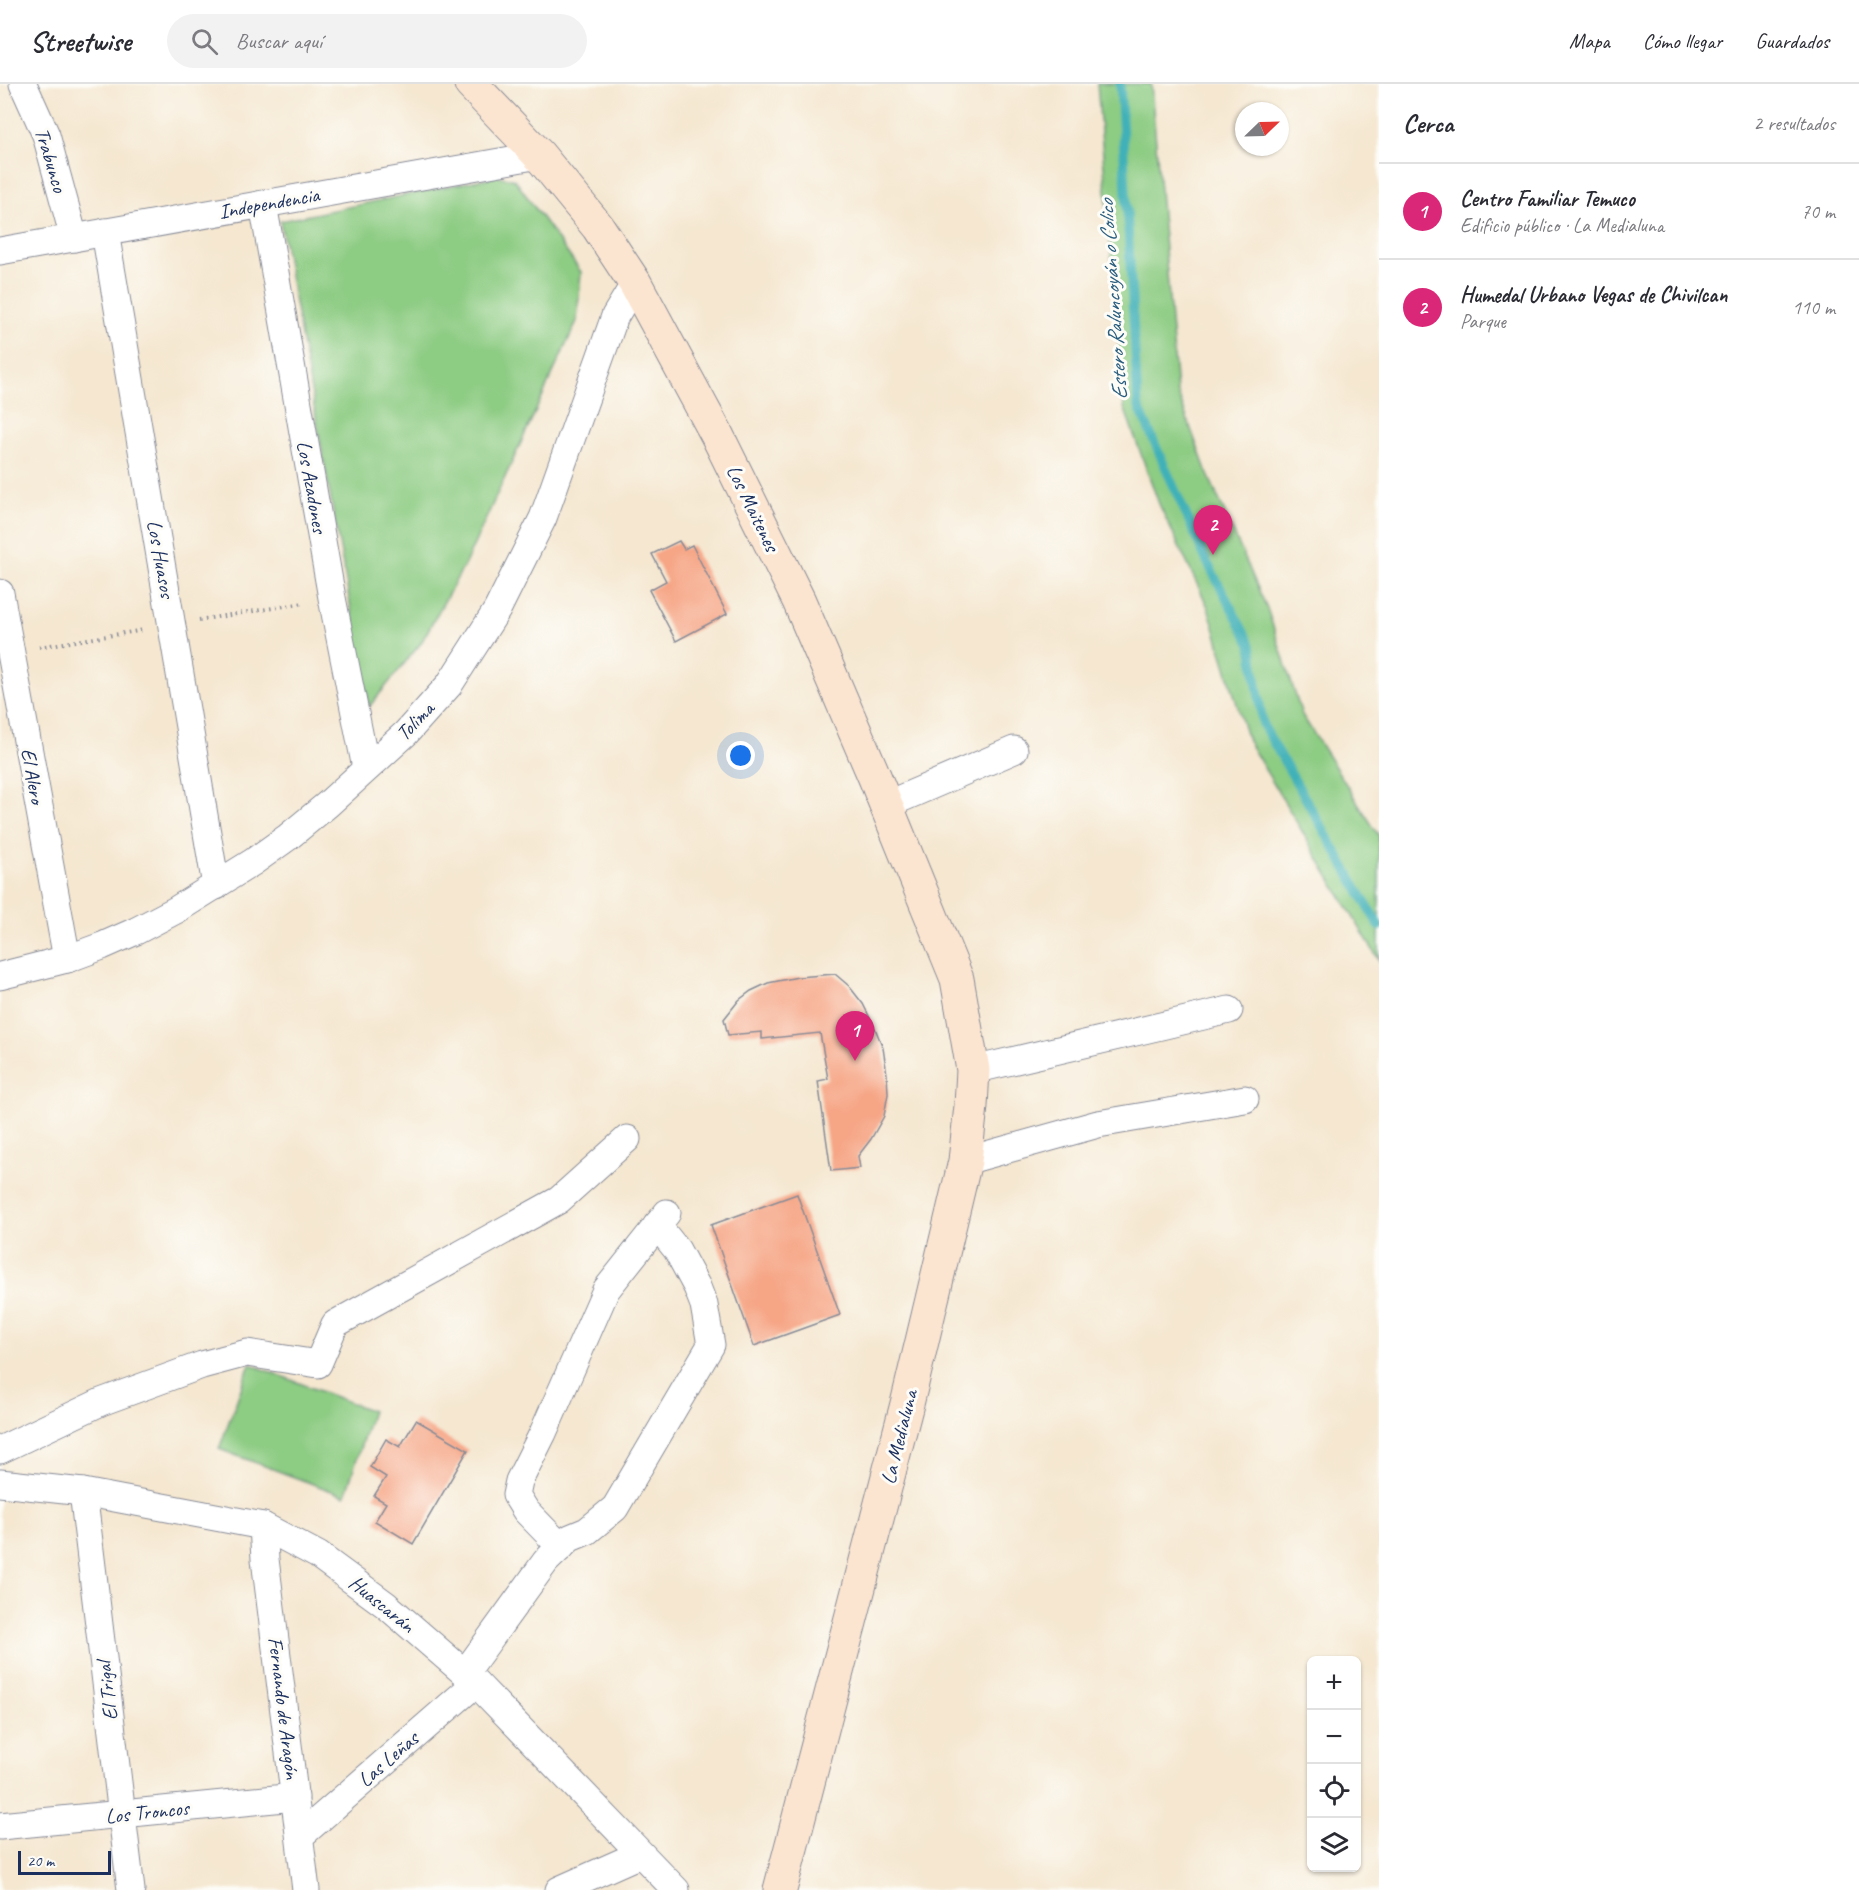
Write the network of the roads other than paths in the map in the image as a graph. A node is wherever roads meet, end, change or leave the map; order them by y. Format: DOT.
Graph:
graph roads {
  1 [pos="23,84"];
  2 [pos="471,84"];
  3 [pos="539,156"];
  4 [pos="263,204"];
  5 [pos="105,232"];
  6 [pos="74,238"];
  7 [pos="0,251"];
  8 [pos="635,283"];
  9 [pos="0,594"];
  10 [pos="1014,750"];
  11 [pos="366,768"];
  12 [pos="886,805"];
  13 [pos="216,885"];
  14 [pos="67,959"];
  15 [pos="0,976"];
  16 [pos="957,979"];
  17 [pos="1229,1010"];
  18 [pos="973,1070"];
  19 [pos="1245,1099"];
  20 [pos="627,1139"];
  21 [pos="964,1161"];
  22 [pos="0,1450"];
  23 [pos="0,1483"];
  24 [pos="83,1492"];
  25 [pos="263,1526"];
  26 [pos="561,1547"];
  27 [pos="470,1678"];
  28 [pos="295,1797"];
  29 [pos="122,1814"];
  30 [pos="0,1827"];
  31 [pos="300,1836"];
  32 [pos="640,1854"];
  33 [pos="131,1890"];
  34 [pos="306,1890"];
  35 [pos="559,1890"];
  36 [pos="676,1890"];
  37 [pos="780,1890"];
  1 -- 6 [label="street, Trabunco"];
  2 -- 3 [label="street, Los Maitenes"];
  3 -- 4 [label="street, Independencia"];
  3 -- 8 [label="street, Los Maitenes"];
  4 -- 5 [label="street, Independencia"];
  4 -- 11 [label="street, Los Azadones"];
  5 -- 6 [label="street, Independencia"];
  5 -- 13 [label="street, Los Huasos"];
  6 -- 7 [label="street, Independencia"];
  8 -- 11 [label="street, Tolima"];
  8 -- 12 [label="street, Los Maitenes"];
  9 -- 14 [label="street, El Alero"];
  10 -- 12 [label="street"];
  11 -- 13 [label="street, Tolima"];
  12 -- 16 [label="street, Los Maitenes"];
  13 -- 14 [label="street, Tolima"];
  14 -- 15 [label="street, Tolima"];
  16 -- 18 [label="street, La Medialuna"];
  17 -- 18 [label="street"];
  18 -- 21 [label="street, La Medialuna"];
  19 -- 21 [label="street"];
  20 -- 22 [label="street"];
  21 -- 37 [label="street, La Medialuna"];
  23 -- 24 [label="street, Huascarán"];
  24 -- 25 [label="street, Huascarán"];
  24 -- 29 [label="street, El Trigal"];
  25 -- 27 [label="street, Huascarán"];
  25 -- 28 [label="street, Fernando de Aragón"];
  26 -- 26 [label="street, Las Leñas"];
  26 -- 27 [label="street, Las Leñas"];
  27 -- 31 [label="street, Las Leñas"];
  27 -- 32 [label="street, Huascarán"];
  28 -- 29 [label="street, Los Troncos"];
  28 -- 31 [label="street, Fernando de Aragón"];
  29 -- 30 [label="street, Los Troncos"];
  29 -- 33 [label="street, El Trigal"];
  31 -- 34 [label="street, Fernando de Aragón"];
  32 -- 35 [label="street"];
  32 -- 36 [label="street, Huascarán"];
}
